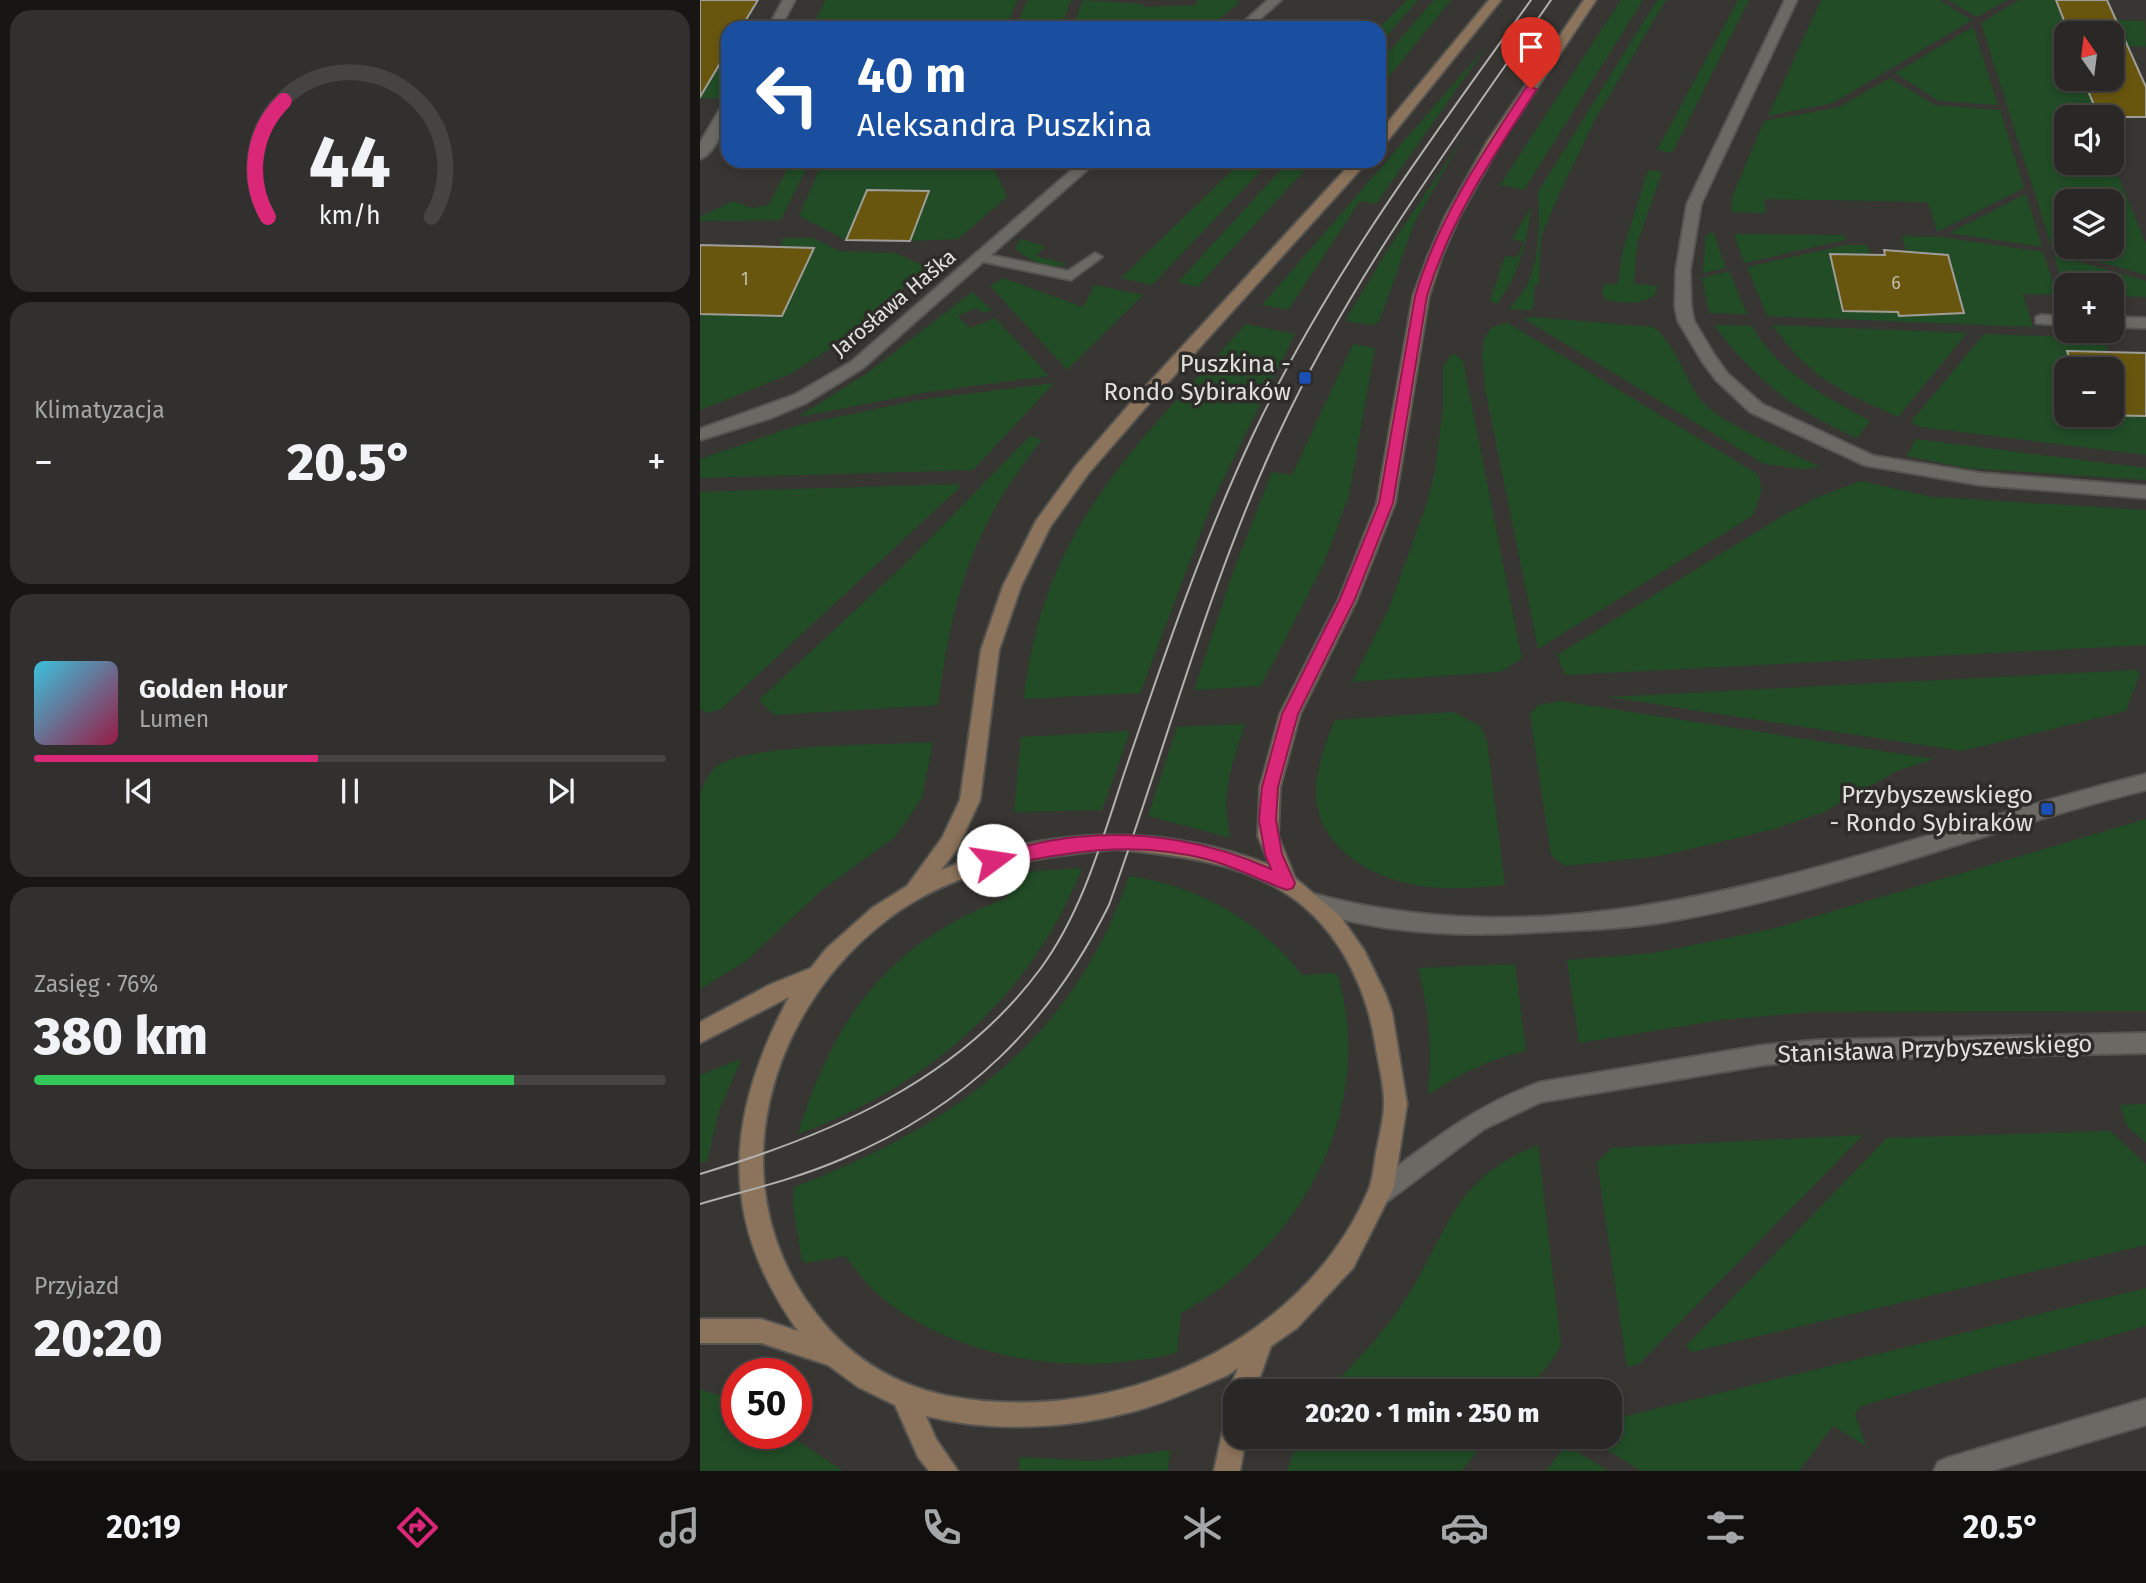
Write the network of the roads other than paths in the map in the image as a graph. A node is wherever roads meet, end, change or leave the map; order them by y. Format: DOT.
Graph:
graph roads {
  1 [pos="789,0"];
  2 [pos="1275,0"];
  3 [pos="1495,0"];
  4 [pos="1590,0"];
  5 [pos="1791,0"];
  6 [pos="778,21"];
  7 [pos="1251,21"];
  8 [pos="721,119"];
  9 [pos="1386,133"];
  10 [pos="700,155"];
  11 [pos="1082,168"];
  12 [pos="1356,168"];
  13 [pos="980,257"];
  14 [pos="1095,257"];
  15 [pos="2041,320"];
  16 [pos="2054,320"];
  17 [pos="2124,322"];
  18 [pos="2146,323"];
  19 [pos="700,435"];
  20 [pos="2146,492"];
  21 [pos="2146,782"];
  22 [pos="1287,883"];
  23 [pos="913,891"];
  24 [pos="1314,903"];
  25 [pos="814,976"];
  26 [pos="700,1033"];
  27 [pos="2146,1043"];
  28 [pos="1380,1193"];
  29 [pos="700,1331"];
  30 [pos="1258,1346"];
  31 [pos="833,1354"];
  32 [pos="1246,1379"];
  33 [pos="906,1400"];
  34 [pos="2146,1412"];
  35 [pos="1231,1449"];
  36 [pos="945,1471"];
  37 [pos="1227,1471"];
  38 [pos="1947,1471"];
  1 -- 6 [label="street"];
  2 -- 7 [label="street"];
  3 -- 9 [label="main road"];
  4 -- 22 [label="main road"];
  5 -- 20 [label="street"];
  8 -- 10 [label="street"];
  11 -- 13 [label="street, Jarosława Haška"];
  12 -- 23 [label="main road"];
  13 -- 14 [label="street"];
  13 -- 19 [label="street, Jarosława Haška"];
  15 -- 16 [label="street"];
  17 -- 18 [label="street"];
  21 -- 24 [label="street"];
  22 -- 23 [label="main road"];
  22 -- 24 [label="main road"];
  23 -- 25 [label="main road"];
  24 -- 28 [label="main road"];
  25 -- 26 [label="main road"];
  25 -- 31 [label="main road"];
  27 -- 28 [label="street, Stanisława Przybyszewskiego"];
  28 -- 30 [label="main road"];
  29 -- 31 [label="main road"];
  30 -- 32 [label="main road"];
  30 -- 33 [label="main road"];
  31 -- 33 [label="main road"];
  33 -- 36 [label="main road"];
  34 -- 38 [label="street"];
  35 -- 37 [label="main road"];
}
